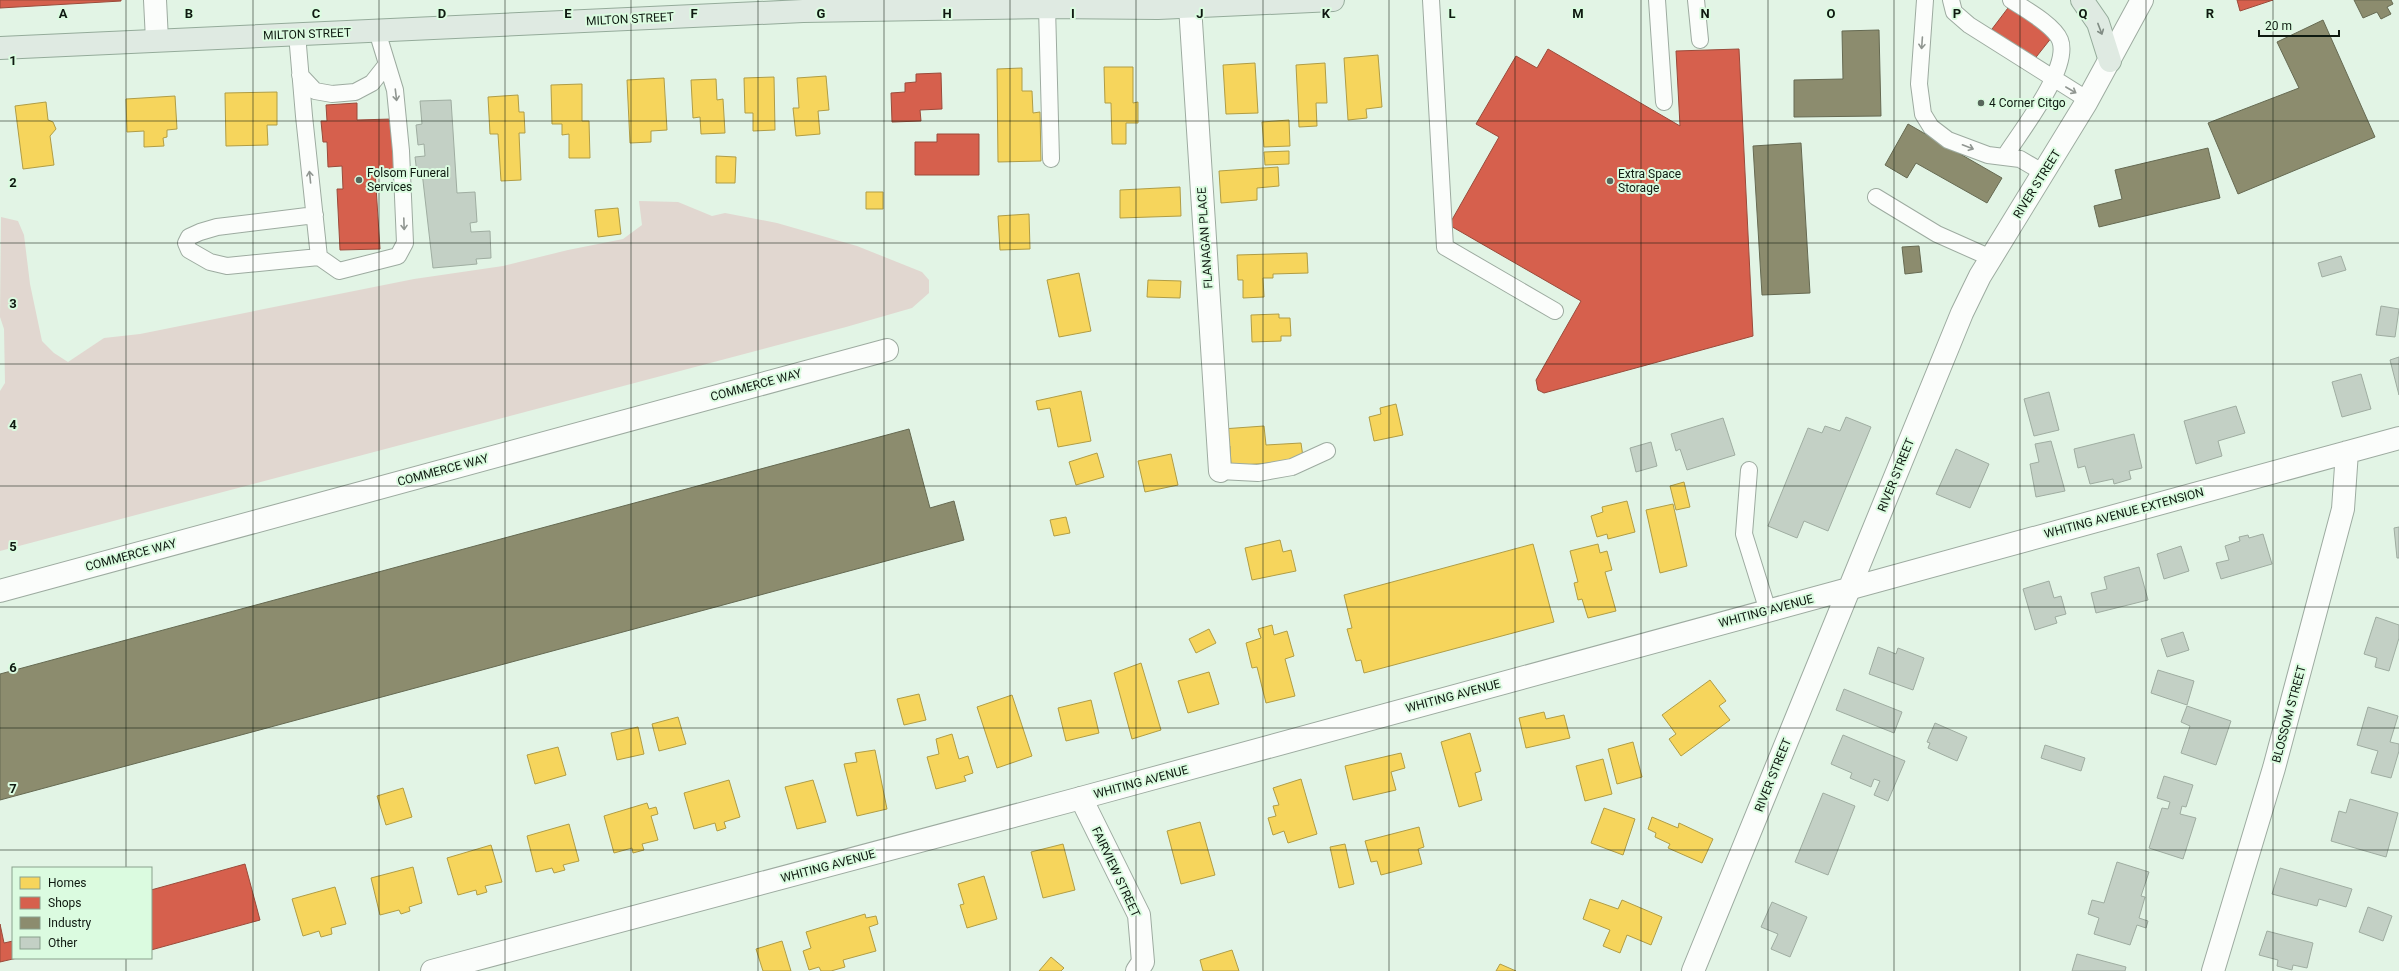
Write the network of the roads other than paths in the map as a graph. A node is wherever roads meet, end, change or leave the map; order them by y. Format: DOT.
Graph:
graph roads {
  1 [pos="155,0"];
  2 [pos="1333,0"];
  3 [pos="1431,0"];
  4 [pos="1657,0"];
  5 [pos="1696,0"];
  6 [pos="1952,0"];
  7 [pos="2011,0"];
  8 [pos="2082,0"];
  9 [pos="2142,0"];
  10 [pos="1925,2"];
  11 [pos="1190,6"];
  12 [pos="1047,7"];
  13 [pos="377,30"];
  14 [pos="297,34"];
  15 [pos="157,40"];
  16 [pos="1700,40"];
  17 [pos="0,48"];
  18 [pos="2110,61"];
  19 [pos="388,64"];
  20 [pos="300,75"];
  21 [pos="2054,80"];
  22 [pos="2088,100"];
  23 [pos="1664,102"];
  24 [pos="2005,156"];
  25 [pos="1051,159"];
  26 [pos="2044,173"];
  27 [pos="1876,197"];
  28 [pos="315,215"];
  29 [pos="319,257"];
  30 [pos="1991,258"];
  31 [pos="1555,311"];
  32 [pos="887,350"];
  33 [pos="2399,438"];
  34 [pos="1327,450"];
  35 [pos="2347,452"];
  36 [pos="1749,470"];
  37 [pos="1220,471"];
  38 [pos="1848,589"];
  39 [pos="0,591"];
  40 [pos="1768,611"];
  41 [pos="1081,798"];
  42 [pos="469,966"];
  43 [pos="432,971"];
  44 [pos="1137,971"];
  45 [pos="1693,971"];
  46 [pos="2213,971"];
  1 -- 15 [label="street"];
  2 -- 11 [label="main road, MILTON STREET"];
  3 -- 31 [label="lane"];
  4 -- 23 [label="lane"];
  5 -- 16 [label="lane"];
  6 -- 10 [label="lane"];
  6 -- 21 [label="lane"];
  7 -- 21 [label="lane"];
  8 -- 18 [label="main road, one-way"];
  9 -- 18 [label="street, RIVER STREET"];
  10 -- 24 [label="lane, one-way"];
  11 -- 12 [label="main road, MILTON STREET"];
  11 -- 37 [label="street, FLANAGAN PLACE"];
  12 -- 13 [label="main road, MILTON STREET"];
  12 -- 25 [label="lane"];
  13 -- 14 [label="main road, MILTON STREET"];
  13 -- 19 [label="lane"];
  14 -- 15 [label="main road, MILTON STREET"];
  14 -- 20 [label="lane"];
  15 -- 17 [label="main road, MILTON STREET"];
  18 -- 22 [label="street, RIVER STREET"];
  19 -- 20 [label="lane"];
  19 -- 29 [label="lane, one-way"];
  28 -- 20 [label="lane, one-way"];
  21 -- 22 [label="lane, one-way"];
  21 -- 24 [label="lane"];
  22 -- 26 [label="street, RIVER STREET"];
  24 -- 26 [label="lane"];
  26 -- 30 [label="street, RIVER STREET"];
  27 -- 30 [label="lane"];
  28 -- 29 [label="lane"];
  28 -- 29 [label="lane"];
  30 -- 38 [label="street, RIVER STREET"];
  32 -- 39 [label="street, COMMERCE WAY"];
  33 -- 35 [label="street, WHITING AVENUE EXTENSION"];
  34 -- 37 [label="lane"];
  35 -- 38 [label="street, WHITING AVENUE EXTENSION"];
  35 -- 46 [label="street, BLOSSOM STREET"];
  36 -- 40 [label="lane"];
  38 -- 40 [label="street, WHITING AVENUE"];
  38 -- 45 [label="street, RIVER STREET"];
  40 -- 41 [label="street, WHITING AVENUE"];
  41 -- 42 [label="street, WHITING AVENUE"];
  41 -- 44 [label="street, FAIRVIEW STREET"];
  42 -- 43 [label="street, WHITING AVENUE"];
}
